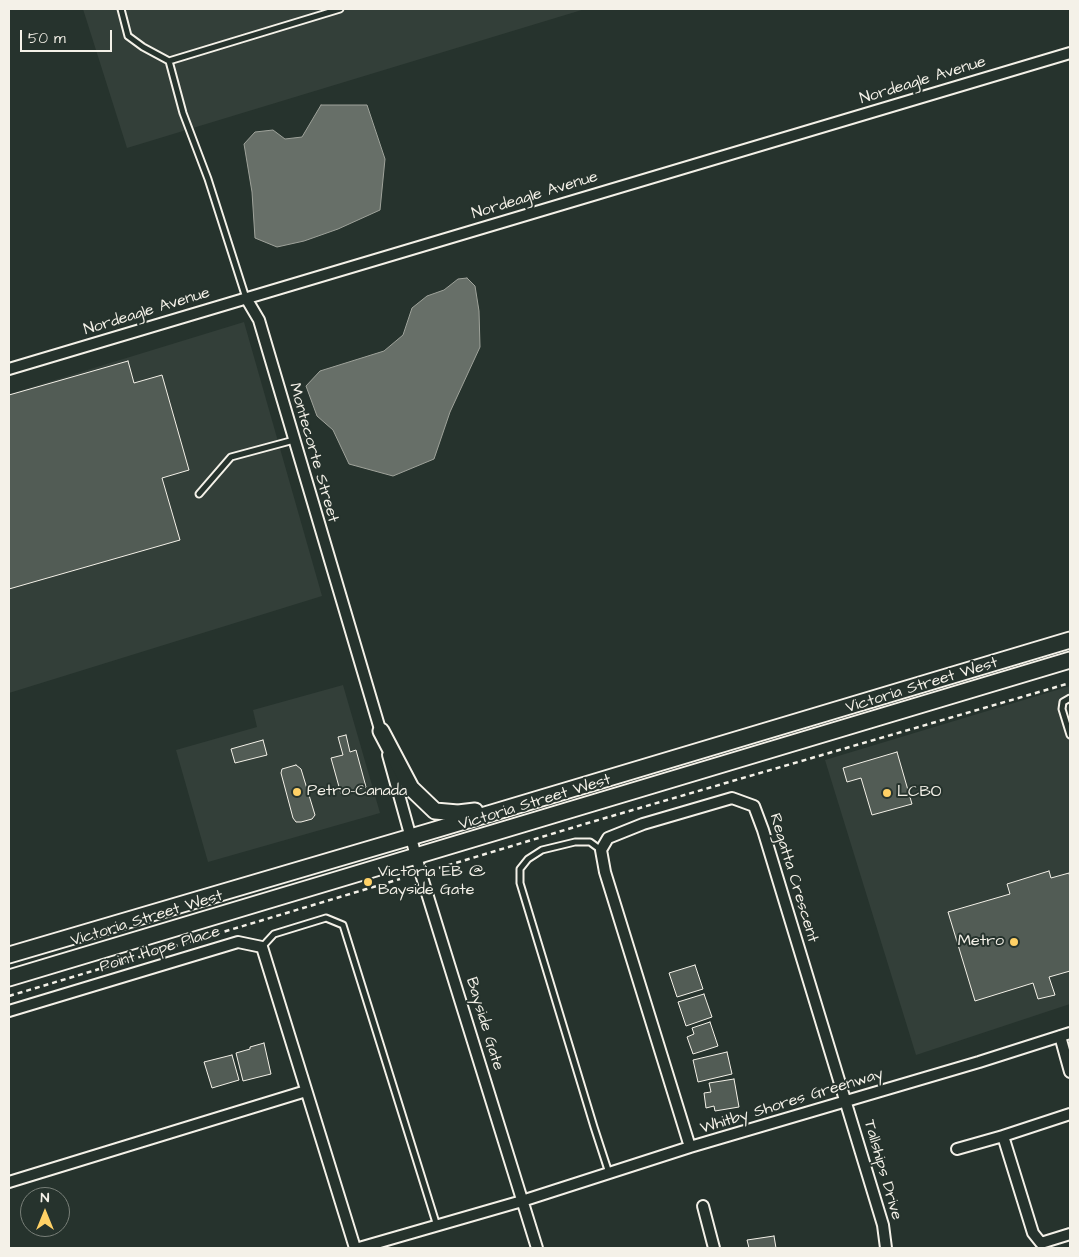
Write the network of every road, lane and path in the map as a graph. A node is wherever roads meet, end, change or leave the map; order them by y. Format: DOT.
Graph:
graph roads {
  1 [pos="120,9"];
  2 [pos="340,9"];
  3 [pos="1070,53"];
  4 [pos="169,61"];
  5 [pos="246,298"];
  6 [pos="9,369"];
  7 [pos="294,440"];
  8 [pos="199,494"];
  9 [pos="1070,640"];
  10 [pos="1070,660"];
  11 [pos="1070,682"];
  12 [pos="1070,698"];
  13 [pos="381,731"];
  14 [pos="1070,734"];
  15 [pos="534,801"];
  16 [pos="412,837"];
  17 [pos="601,850"];
  18 [pos="418,857"];
  19 [pos="439,868"];
  20 [pos="400,880"];
  21 [pos="262,948"];
  22 [pos="9,955"];
  23 [pos="9,978"];
  24 [pos="9,996"];
  25 [pos="9,1011"];
  26 [pos="1065,1034"];
  27 [pos="1070,1072"];
  28 [pos="306,1091"];
  29 [pos="846,1101"];
  30 [pos="1070,1114"];
  31 [pos="1003,1136"];
  32 [pos="690,1148"];
  33 [pos="957,1149"];
  34 [pos="609,1173"];
  35 [pos="9,1182"];
  36 [pos="522,1201"];
  37 [pos="703,1206"];
  38 [pos="437,1226"];
  39 [pos="1070,1234"];
  40 [pos="355,1248"];
  41 [pos="359,1248"];
  42 [pos="537,1248"];
  43 [pos="714,1248"];
  44 [pos="886,1248"];
  1 -- 4 [label="lane"];
  2 -- 4 [label="lane"];
  3 -- 5 [label="street, Nordeagle Avenue"];
  4 -- 5 [label="lane, Montecorte Street"];
  5 -- 6 [label="street, Nordeagle Avenue"];
  5 -- 7 [label="street, Montecorte Street"];
  7 -- 8 [label="lane"];
  7 -- 13 [label="street, Montecorte Street"];
  9 -- 15 [label="main road, Victoria Street West"];
  10 -- 18 [label="main road, Victoria Street West"];
  11 -- 19 [label="path"];
  12 -- 14 [label="lane"];
  13 -- 15 [label="main road"];
  13 -- 16 [label="street, Montecorte Street"];
  15 -- 16 [label="main road, Victoria Street West"];
  16 -- 18 [label="street, Montecorte Street"];
  16 -- 22 [label="main road, Victoria Street West"];
  17 -- 29 [label="street, Regatta Crescent"];
  17 -- 32 [label="street"];
  17 -- 34 [label="lane"];
  18 -- 23 [label="main road, Victoria Street West"];
  18 -- 36 [label="street, Bayside Gate"];
  20 -- 24 [label="path"];
  21 -- 25 [label="street, Point Hope Place"];
  21 -- 28 [label="street"];
  21 -- 38 [label="lane"];
  26 -- 27 [label="street"];
  26 -- 29 [label="street, Whitby Shores Greenway"];
  28 -- 35 [label="street"];
  28 -- 40 [label="street"];
  29 -- 32 [label="street, Whitby Shores Greenway"];
  29 -- 44 [label="street, Tallships Drive"];
  30 -- 31 [label="street"];
  31 -- 33 [label="street"];
  31 -- 39 [label="street"];
  32 -- 34 [label="street, Whitby Shores Greenway"];
  34 -- 36 [label="street, Whitby Shores Greenway"];
  36 -- 38 [label="street, Whitby Shores Greenway"];
  36 -- 42 [label="street"];
  37 -- 43 [label="street"];
  38 -- 41 [label="street, Whitby Shores Greenway"];
}
